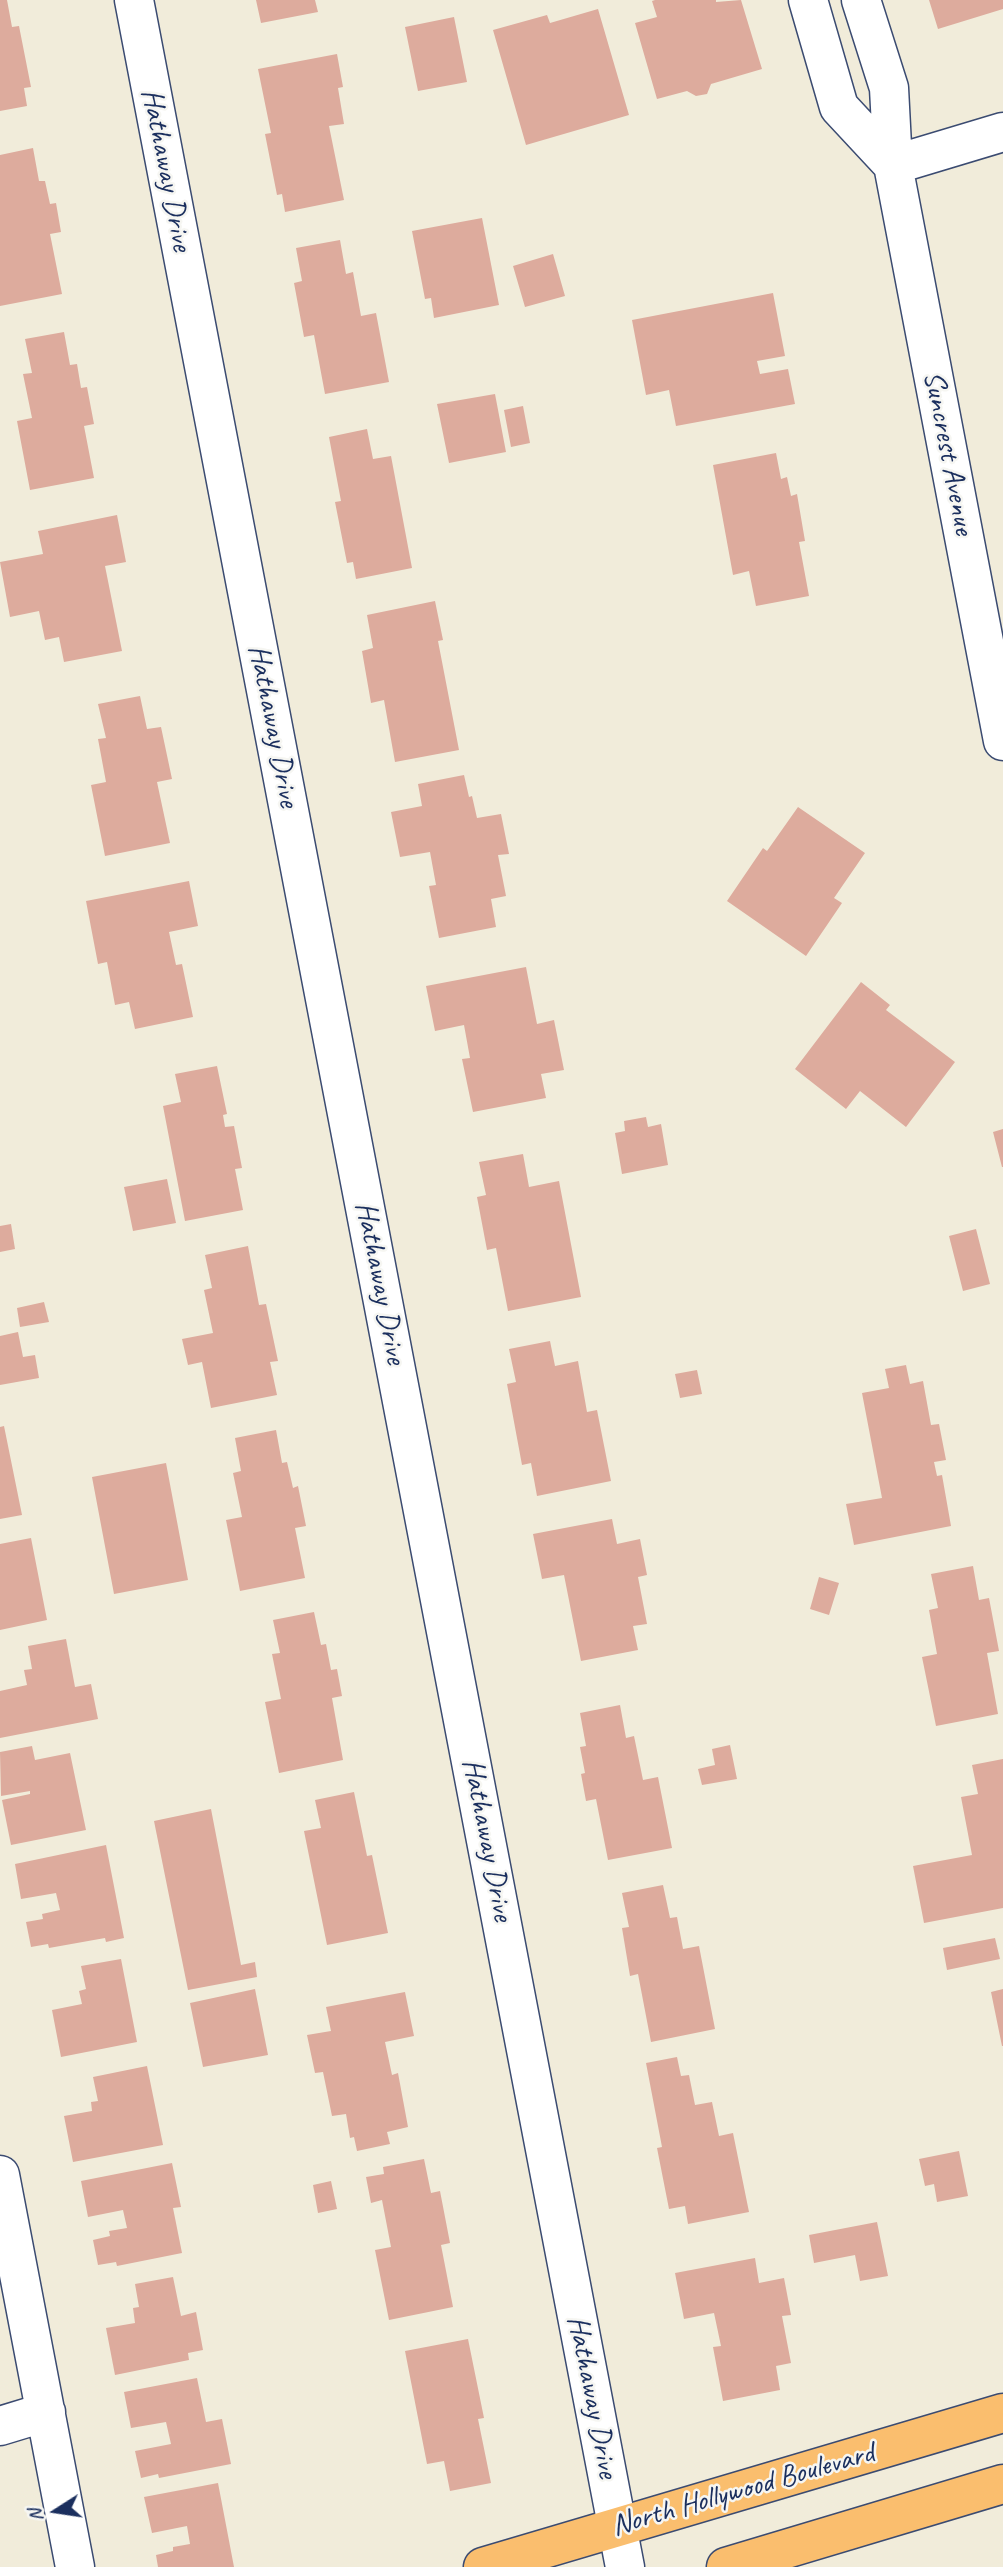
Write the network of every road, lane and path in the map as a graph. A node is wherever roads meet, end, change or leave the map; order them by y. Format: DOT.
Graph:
graph roads {
  1 [pos="134,0"];
  2 [pos="861,0"];
  3 [pos="810,1"];
  4 [pos="1003,132"];
  5 [pos="893,165"];
  6 [pos="1003,741"];
  7 [pos="0,2175"];
  8 [pos="46,2412"];
  9 [pos="1003,2413"];
  10 [pos="0,2426"];
  11 [pos="1003,2484"];
  12 [pos="617,2527"];
  13 [pos="75,2567"];
  14 [pos="483,2567"];
  15 [pos="625,2567"];
  16 [pos="726,2567"];
  1 -- 12 [label="street, Hathaway Drive"];
  2 -- 5 [label="street, Suncrest Avenue"];
  3 -- 5 [label="street"];
  4 -- 5 [label="street"];
  5 -- 6 [label="street, Suncrest Avenue"];
  7 -- 8 [label="street"];
  8 -- 10 [label="street"];
  8 -- 13 [label="street"];
  9 -- 12 [label="main road, North Hollywood Boulevard"];
  11 -- 16 [label="main road"];
  12 -- 14 [label="main road, North Hollywood Boulevard"];
  12 -- 15 [label="street, Hathaway Drive"];
}
